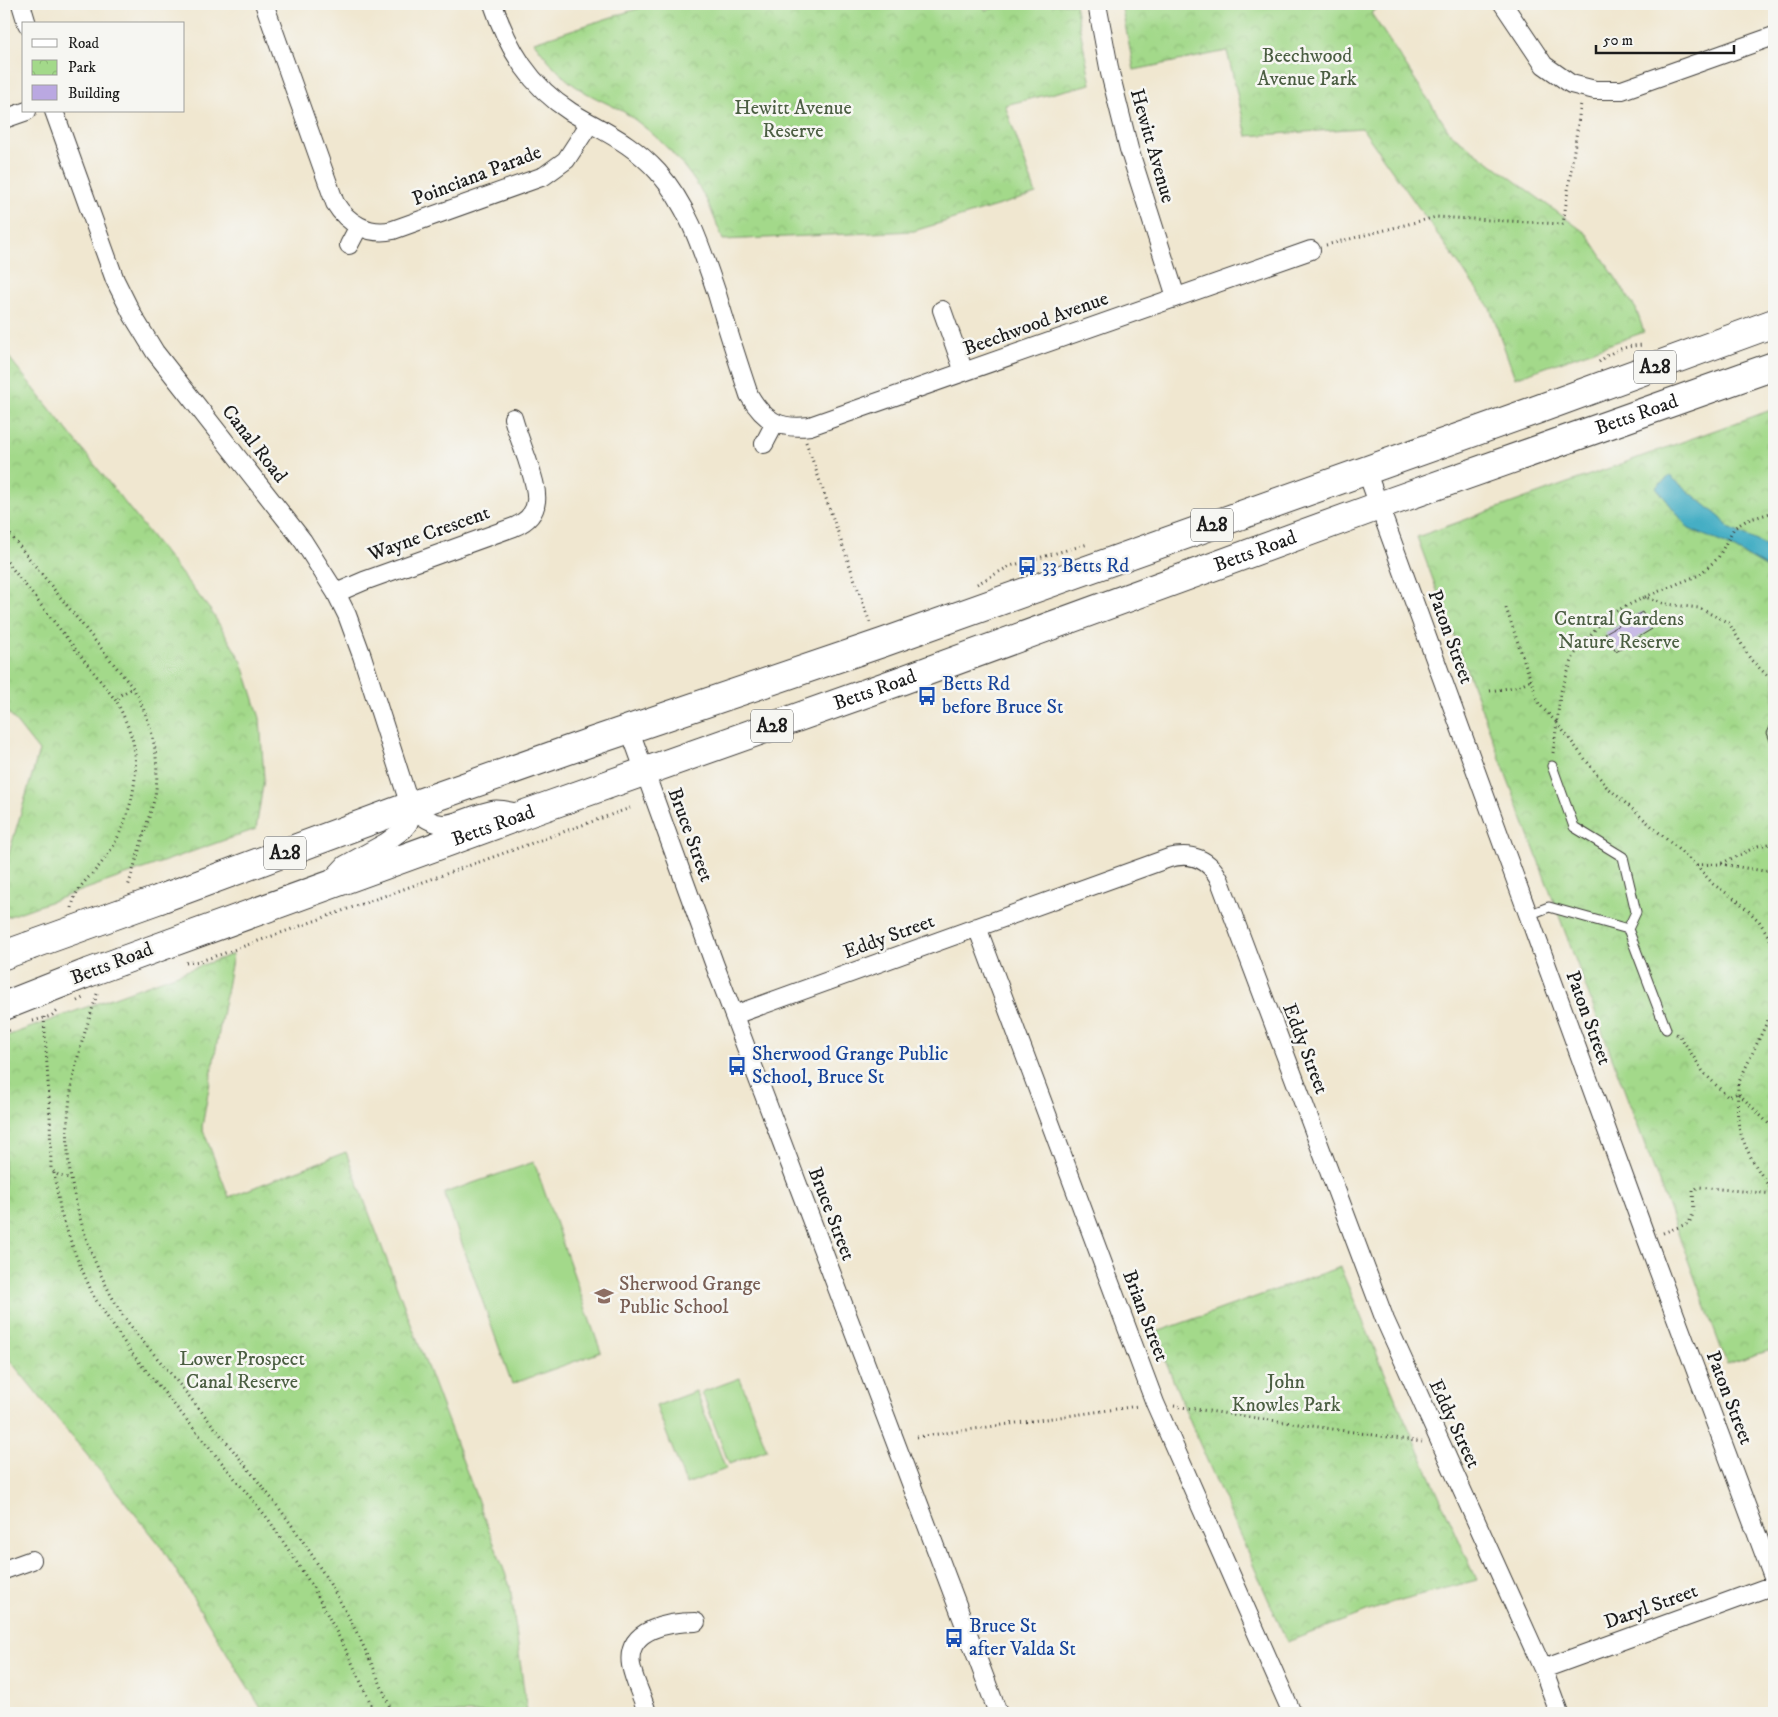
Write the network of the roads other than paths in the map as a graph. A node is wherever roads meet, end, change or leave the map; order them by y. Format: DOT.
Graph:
graph roads {
  1 [pos="20,4"];
  2 [pos="493,4"];
  3 [pos="1097,4"];
  4 [pos="1503,4"];
  5 [pos="265,6"];
  6 [pos="25,22"];
  7 [pos="1774,36"];
  8 [pos="24,112"];
  9 [pos="54,112"];
  10 [pos="4,119"];
  11 [pos="590,123"];
  12 [pos="359,226"];
  13 [pos="349,244"];
  14 [pos="1311,250"];
  15 [pos="1176,297"];
  16 [pos="942,310"];
  17 [pos="1774,323"];
  18 [pos="1774,366"];
  19 [pos="964,372"];
  20 [pos="513,418"];
  21 [pos="775,422"];
  22 [pos="764,444"];
  23 [pos="1366,470"];
  24 [pos="1379,506"];
  25 [pos="336,594"];
  26 [pos="629,728"];
  27 [pos="1552,766"];
  28 [pos="644,771"];
  29 [pos="410,806"];
  30 [pos="525,814"];
  31 [pos="327,885"];
  32 [pos="1528,915"];
  33 [pos="977,928"];
  34 [pos="1628,929"];
  35 [pos="4,955"];
  36 [pos="4,1006"];
  37 [pos="734,1015"];
  38 [pos="1666,1029"];
  39 [pos="32,1560"];
  40 [pos="4,1570"];
  41 [pos="1774,1580"];
  42 [pos="1774,1585"];
  43 [pos="696,1622"];
  44 [pos="1543,1669"];
  45 [pos="647,1713"];
  46 [pos="998,1713"];
  47 [pos="1292,1713"];
  48 [pos="1559,1713"];
  1 -- 6 [label="street"];
  2 -- 11 [label="street, Beechwood Avenue"];
  3 -- 15 [label="street, Hewitt Avenue"];
  4 -- 7 [label="street"];
  5 -- 12 [label="street"];
  8 -- 10 [label="street"];
  9 -- 25 [label="street, Canal Road"];
  11 -- 12 [label="street, Poinciana Parade"];
  11 -- 21 [label="street, Beechwood Avenue"];
  12 -- 13 [label="street"];
  14 -- 15 [label="street, Beechwood Avenue"];
  15 -- 19 [label="street, Beechwood Avenue"];
  16 -- 19 [label="street"];
  17 -- 23 [label="highway, Betts Road / A28"];
  18 -- 24 [label="highway, Betts Road / A28"];
  19 -- 21 [label="street, Beechwood Avenue"];
  20 -- 25 [label="street, Wayne Crescent"];
  21 -- 22 [label="street"];
  23 -- 24 [label="street, Paton Street"];
  23 -- 26 [label="highway, Betts Road / A28"];
  24 -- 28 [label="highway, Betts Road / A28"];
  24 -- 32 [label="street, Paton Street"];
  25 -- 29 [label="street, Canal Road"];
  26 -- 28 [label="street, Bruce Street"];
  26 -- 29 [label="highway, Betts Road / A28"];
  27 -- 34 [label="lane"];
  28 -- 30 [label="highway, Betts Road / A28"];
  28 -- 37 [label="street, Bruce Street"];
  29 -- 30 [label="street"];
  29 -- 31 [label="street"];
  29 -- 35 [label="highway, Betts Road / A28, bridge"];
  30 -- 31 [label="highway, Betts Road / A28"];
  31 -- 36 [label="highway, Betts Road / A28, bridge"];
  32 -- 34 [label="lane"];
  32 -- 41 [label="street, Paton Street"];
  33 -- 37 [label="street, Eddy Street"];
  33 -- 44 [label="street, Eddy Street"];
  33 -- 47 [label="street, Brian Street"];
  34 -- 38 [label="lane"];
  37 -- 46 [label="street, Bruce Street"];
  39 -- 40 [label="street"];
  42 -- 44 [label="street, Daryl Street"];
  43 -- 45 [label="street"];
  44 -- 48 [label="street, Eddy Street"];
}
